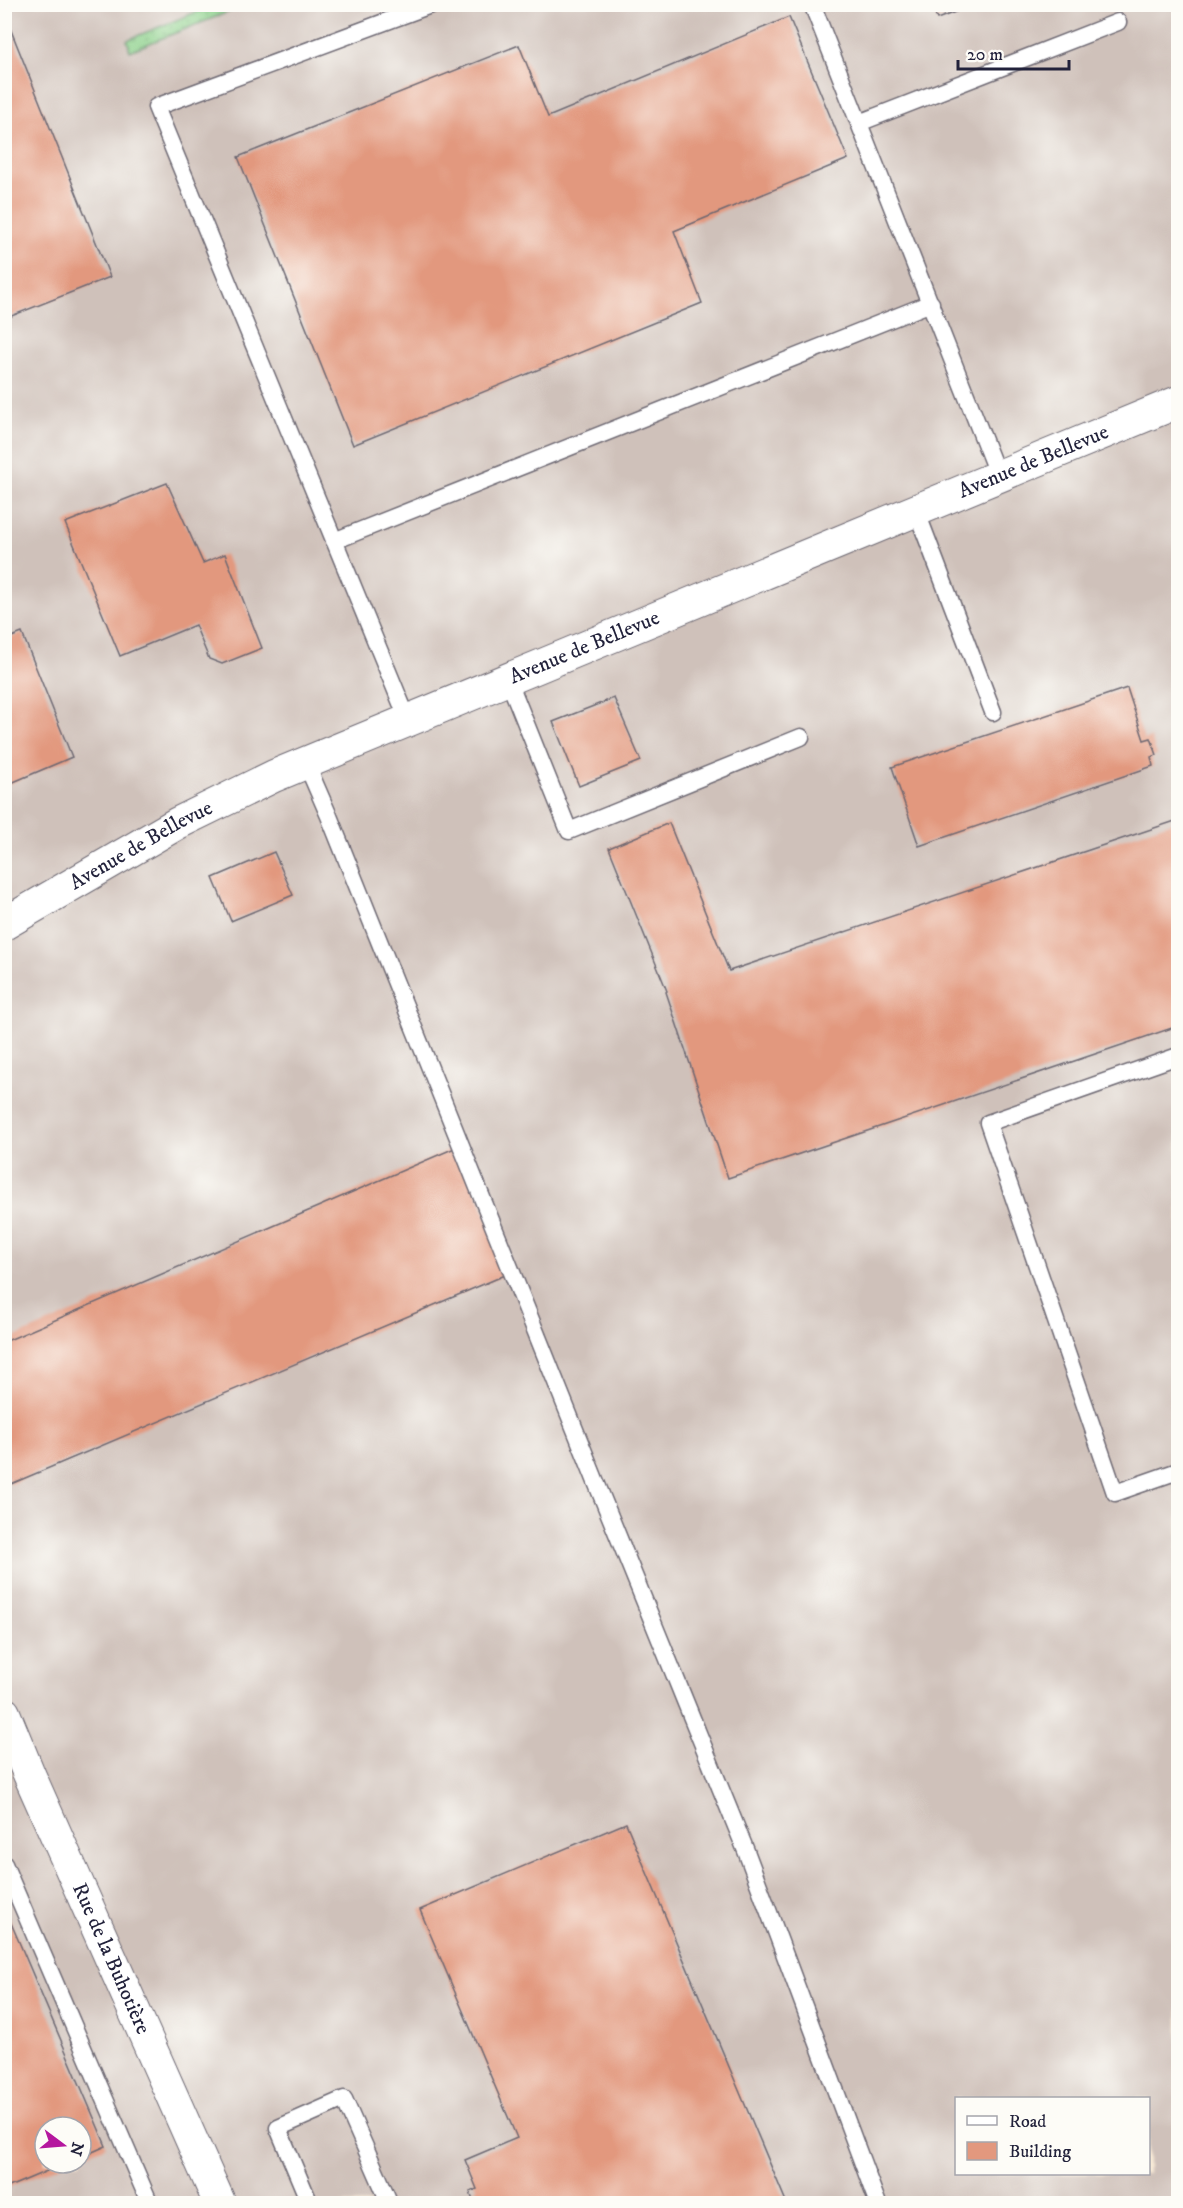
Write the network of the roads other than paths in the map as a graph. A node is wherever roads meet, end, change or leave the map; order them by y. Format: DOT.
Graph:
graph roads {
  1 [pos="433,4"];
  2 [pos="812,4"];
  3 [pos="1118,22"];
  4 [pos="860,123"];
  5 [pos="930,303"];
  6 [pos="1179,402"];
  7 [pos="998,476"];
  8 [pos="916,510"];
  9 [pos="334,541"];
  10 [pos="507,679"];
  11 [pos="993,712"];
  12 [pos="408,720"];
  13 [pos="801,737"];
  14 [pos="306,763"];
  15 [pos="4,924"];
  16 [pos="1179,1056"];
  17 [pos="1179,1471"];
  18 [pos="4,1713"];
  19 [pos="4,1864"];
  20 [pos="150,2204"];
  21 [pos="220,2204"];
  22 [pos="310,2204"];
  23 [pos="390,2204"];
  24 [pos="878,2204"];
  1 -- 9 [label="lane"];
  2 -- 4 [label="lane"];
  3 -- 4 [label="lane"];
  4 -- 5 [label="lane"];
  5 -- 7 [label="lane"];
  5 -- 9 [label="lane"];
  6 -- 7 [label="street, Avenue de Bellevue"];
  7 -- 8 [label="street, Avenue de Bellevue"];
  8 -- 10 [label="street, Avenue de Bellevue"];
  8 -- 11 [label="lane"];
  9 -- 12 [label="lane"];
  10 -- 12 [label="street, Avenue de Bellevue"];
  10 -- 13 [label="lane"];
  12 -- 14 [label="street, Avenue de Bellevue"];
  14 -- 15 [label="street, Avenue de Bellevue"];
  14 -- 24 [label="lane"];
  16 -- 17 [label="lane"];
  18 -- 21 [label="street, Rue de la Buhotière"];
  19 -- 20 [label="lane"];
  22 -- 23 [label="lane"];
}
